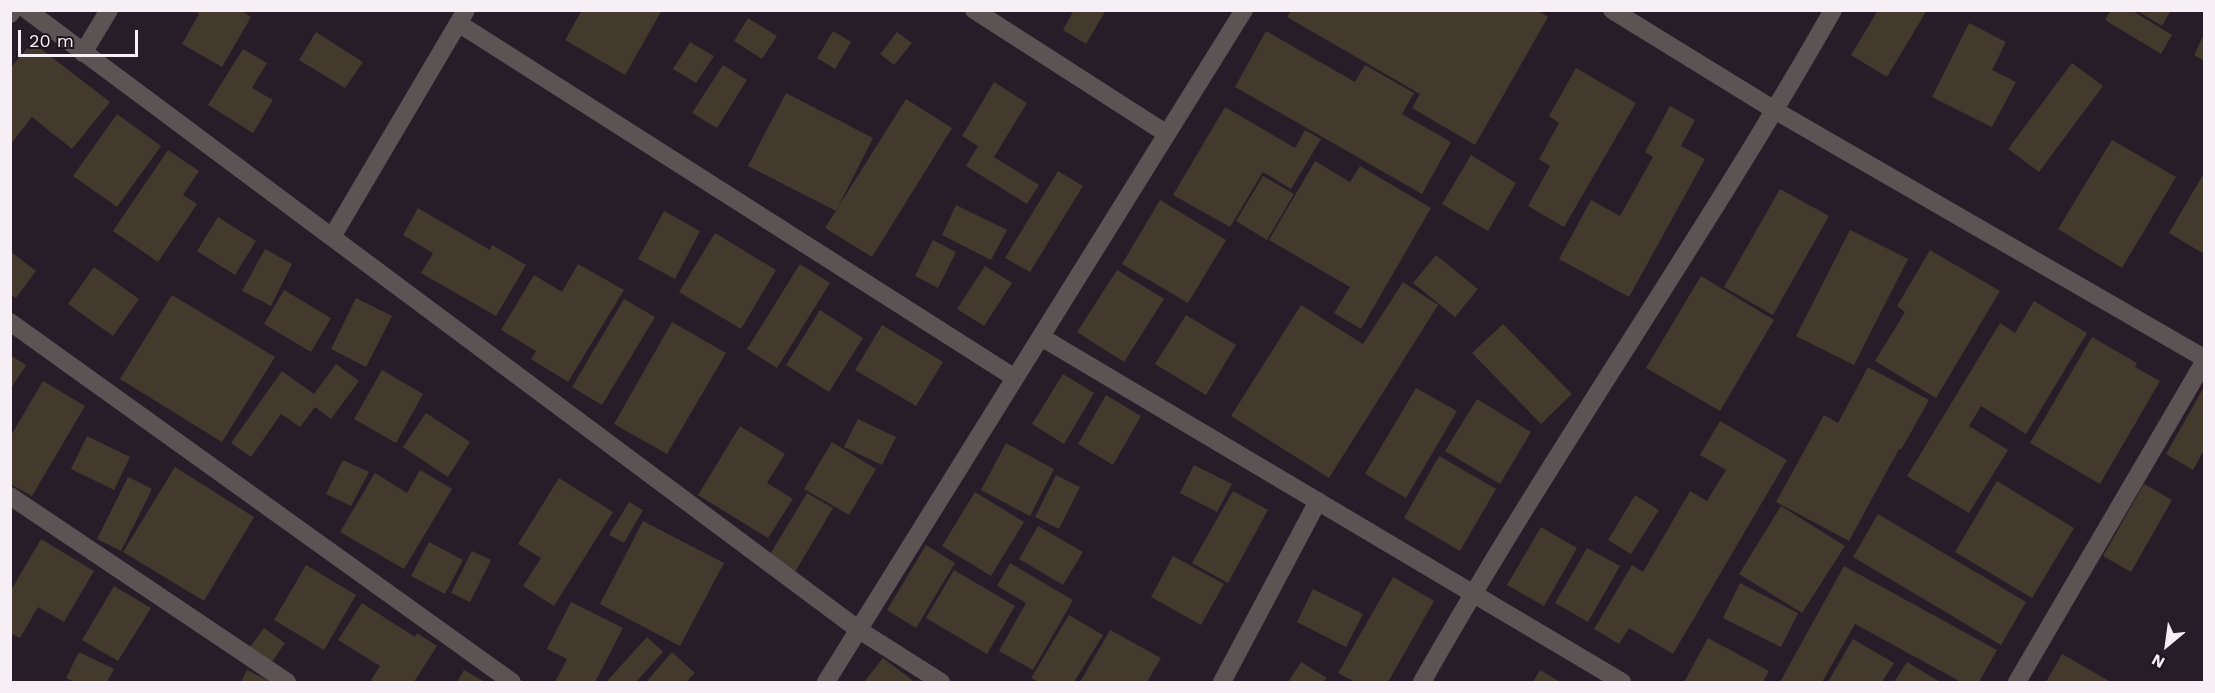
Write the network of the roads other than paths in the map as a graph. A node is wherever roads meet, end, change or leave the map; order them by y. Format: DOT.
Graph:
graph roads {
  1 [pos="27,10"];
  2 [pos="109,10"];
  3 [pos="974,10"];
  4 [pos="1244,10"];
  5 [pos="1612,10"];
  6 [pos="1833,10"];
  7 [pos="462,17"];
  8 [pos="83,53"];
  9 [pos="1776,111"];
  10 [pos="1167,134"];
  11 [pos="332,237"];
  12 [pos="10,322"];
  13 [pos="1041,337"];
  14 [pos="2205,360"];
  15 [pos="1015,378"];
  16 [pos="10,496"];
  17 [pos="1318,501"];
  18 [pos="1472,594"];
  19 [pos="858,630"];
  20 [pos="287,682"];
  21 [pos="512,682"];
  22 [pos="826,682"];
  23 [pos="941,682"];
  24 [pos="1222,682"];
  25 [pos="1422,682"];
  26 [pos="1622,682"];
  27 [pos="2017,682"];
  1 -- 8 [label="street"];
  2 -- 8 [label="street"];
  3 -- 10 [label="street"];
  4 -- 10 [label="street"];
  5 -- 9 [label="street"];
  6 -- 9 [label="street"];
  7 -- 11 [label="street"];
  7 -- 15 [label="street"];
  8 -- 11 [label="street"];
  9 -- 14 [label="street"];
  9 -- 18 [label="street"];
  10 -- 13 [label="street"];
  11 -- 19 [label="street"];
  12 -- 21 [label="street"];
  13 -- 15 [label="street"];
  13 -- 17 [label="street"];
  14 -- 27 [label="street"];
  15 -- 19 [label="street"];
  16 -- 20 [label="street"];
  17 -- 18 [label="street"];
  17 -- 24 [label="street"];
  18 -- 25 [label="street"];
  18 -- 26 [label="street"];
  19 -- 22 [label="street"];
  19 -- 23 [label="street"];
}
